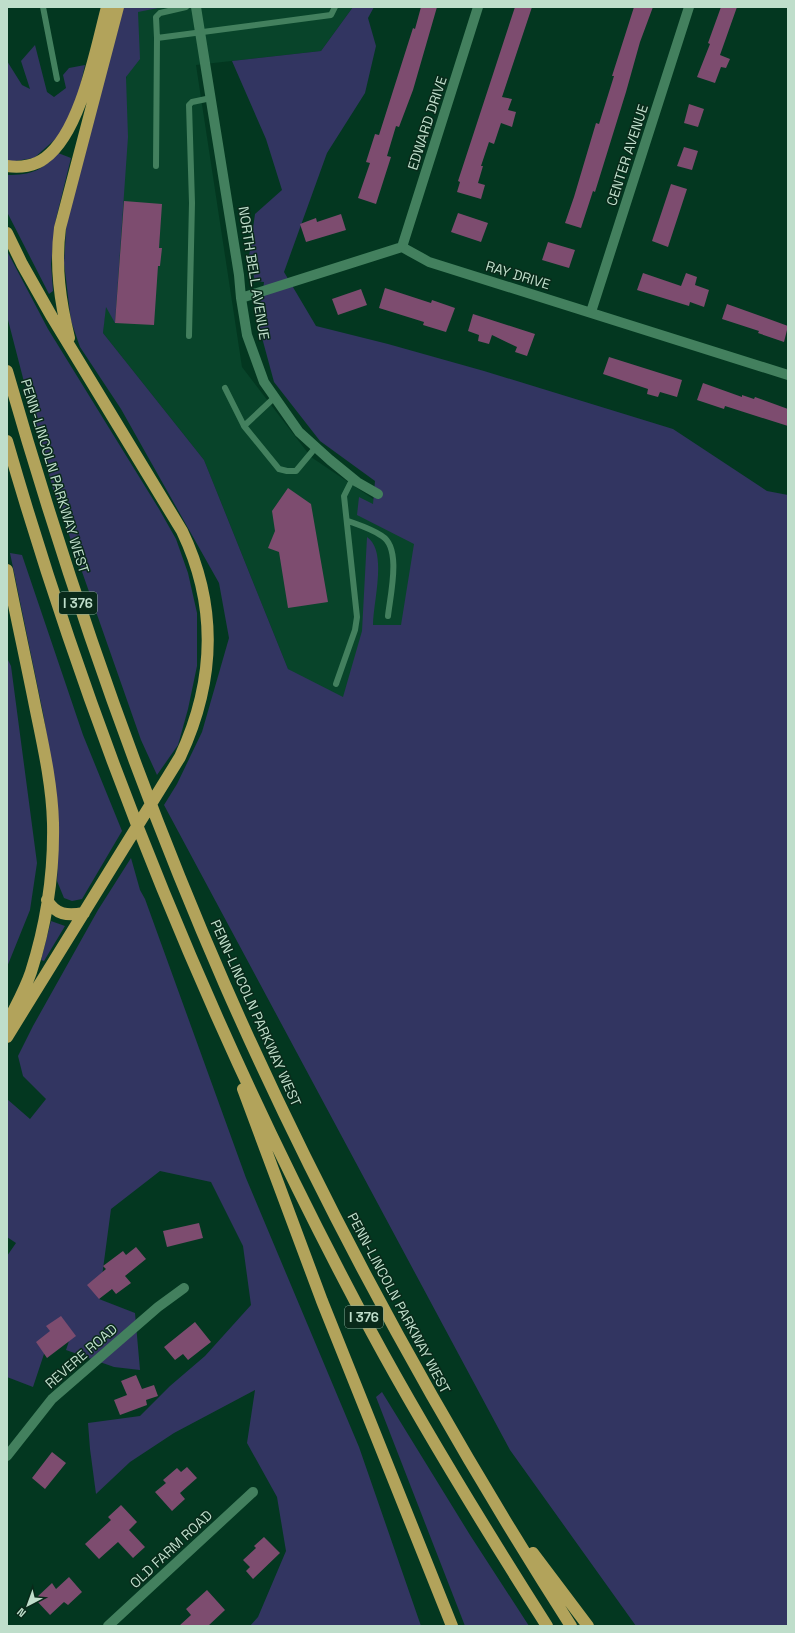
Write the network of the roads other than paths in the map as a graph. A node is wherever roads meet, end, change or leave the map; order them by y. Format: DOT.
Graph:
graph roads {
  1 [pos="43,7"];
  2 [pos="107,7"];
  3 [pos="118,7"];
  4 [pos="186,7"];
  5 [pos="196,7"];
  6 [pos="335,7"];
  7 [pos="478,7"];
  8 [pos="689,7"];
  9 [pos="201,32"];
  10 [pos="157,38"];
  11 [pos="57,79"];
  12 [pos="211,98"];
  13 [pos="7,166"];
  14 [pos="156,166"];
  15 [pos="7,234"];
  16 [pos="402,247"];
  17 [pos="241,298"];
  18 [pos="591,312"];
  19 [pos="188,336"];
  20 [pos="72,348"];
  21 [pos="7,371"];
  22 [pos="788,375"];
  23 [pos="225,388"];
  24 [pos="275,397"];
  25 [pos="244,426"];
  26 [pos="7,441"];
  27 [pos="316,447"];
  28 [pos="353,478"];
  29 [pos="378,494"];
  30 [pos="348,521"];
  31 [pos="7,570"];
  32 [pos="388,616"];
  33 [pos="336,684"];
  34 [pos="47,900"];
  35 [pos="84,913"];
  36 [pos="208,994"];
  37 [pos="7,1024"];
  38 [pos="7,1037"];
  39 [pos="184,1288"];
  40 [pos="7,1456"];
  41 [pos="485,1488"];
  42 [pos="253,1492"];
  43 [pos="108,1626"];
  44 [pos="452,1626"];
  45 [pos="547,1626"];
  46 [pos="571,1626"];
  47 [pos="588,1626"];
  1 -- 11 [label="lane"];
  2 -- 13 [label="highway"];
  3 -- 20 [label="highway"];
  4 -- 10 [label="lane"];
  5 -- 9 [label="street, NORTH BELL AVENUE"];
  6 -- 9 [label="lane"];
  7 -- 16 [label="street, EDWARD DRIVE"];
  8 -- 18 [label="street, CENTER AVENUE"];
  9 -- 10 [label="lane"];
  9 -- 12 [label="street, NORTH BELL AVENUE"];
  10 -- 14 [label="lane"];
  12 -- 17 [label="street, NORTH BELL AVENUE"];
  12 -- 19 [label="lane"];
  15 -- 20 [label="highway"];
  16 -- 17 [label="street"];
  16 -- 18 [label="street, RAY DRIVE"];
  17 -- 24 [label="street, NORTH BELL AVENUE"];
  18 -- 22 [label="street, RAY DRIVE"];
  20 -- 35 [label="highway"];
  21 -- 41 [label="highway, PENN-LINCOLN PARKWAY WEST / I 376"];
  23 -- 25 [label="lane"];
  24 -- 25 [label="lane"];
  24 -- 27 [label="street, NORTH BELL AVENUE"];
  25 -- 27 [label="lane"];
  26 -- 36 [label="highway, I 376"];
  27 -- 28 [label="street, NORTH BELL AVENUE"];
  28 -- 29 [label="street, NORTH BELL AVENUE"];
  28 -- 30 [label="lane"];
  30 -- 32 [label="lane"];
  30 -- 33 [label="lane"];
  31 -- 34 [label="highway"];
  34 -- 35 [label="highway"];
  34 -- 37 [label="highway"];
  35 -- 38 [label="highway"];
  36 -- 44 [label="highway"];
  36 -- 45 [label="highway, I 376"];
  39 -- 40 [label="street, REVERE ROAD"];
  41 -- 46 [label="highway, PENN-LINCOLN PARKWAY WEST / I 376"];
  41 -- 47 [label="highway"];
  42 -- 43 [label="street, OLD FARM ROAD"];
}
